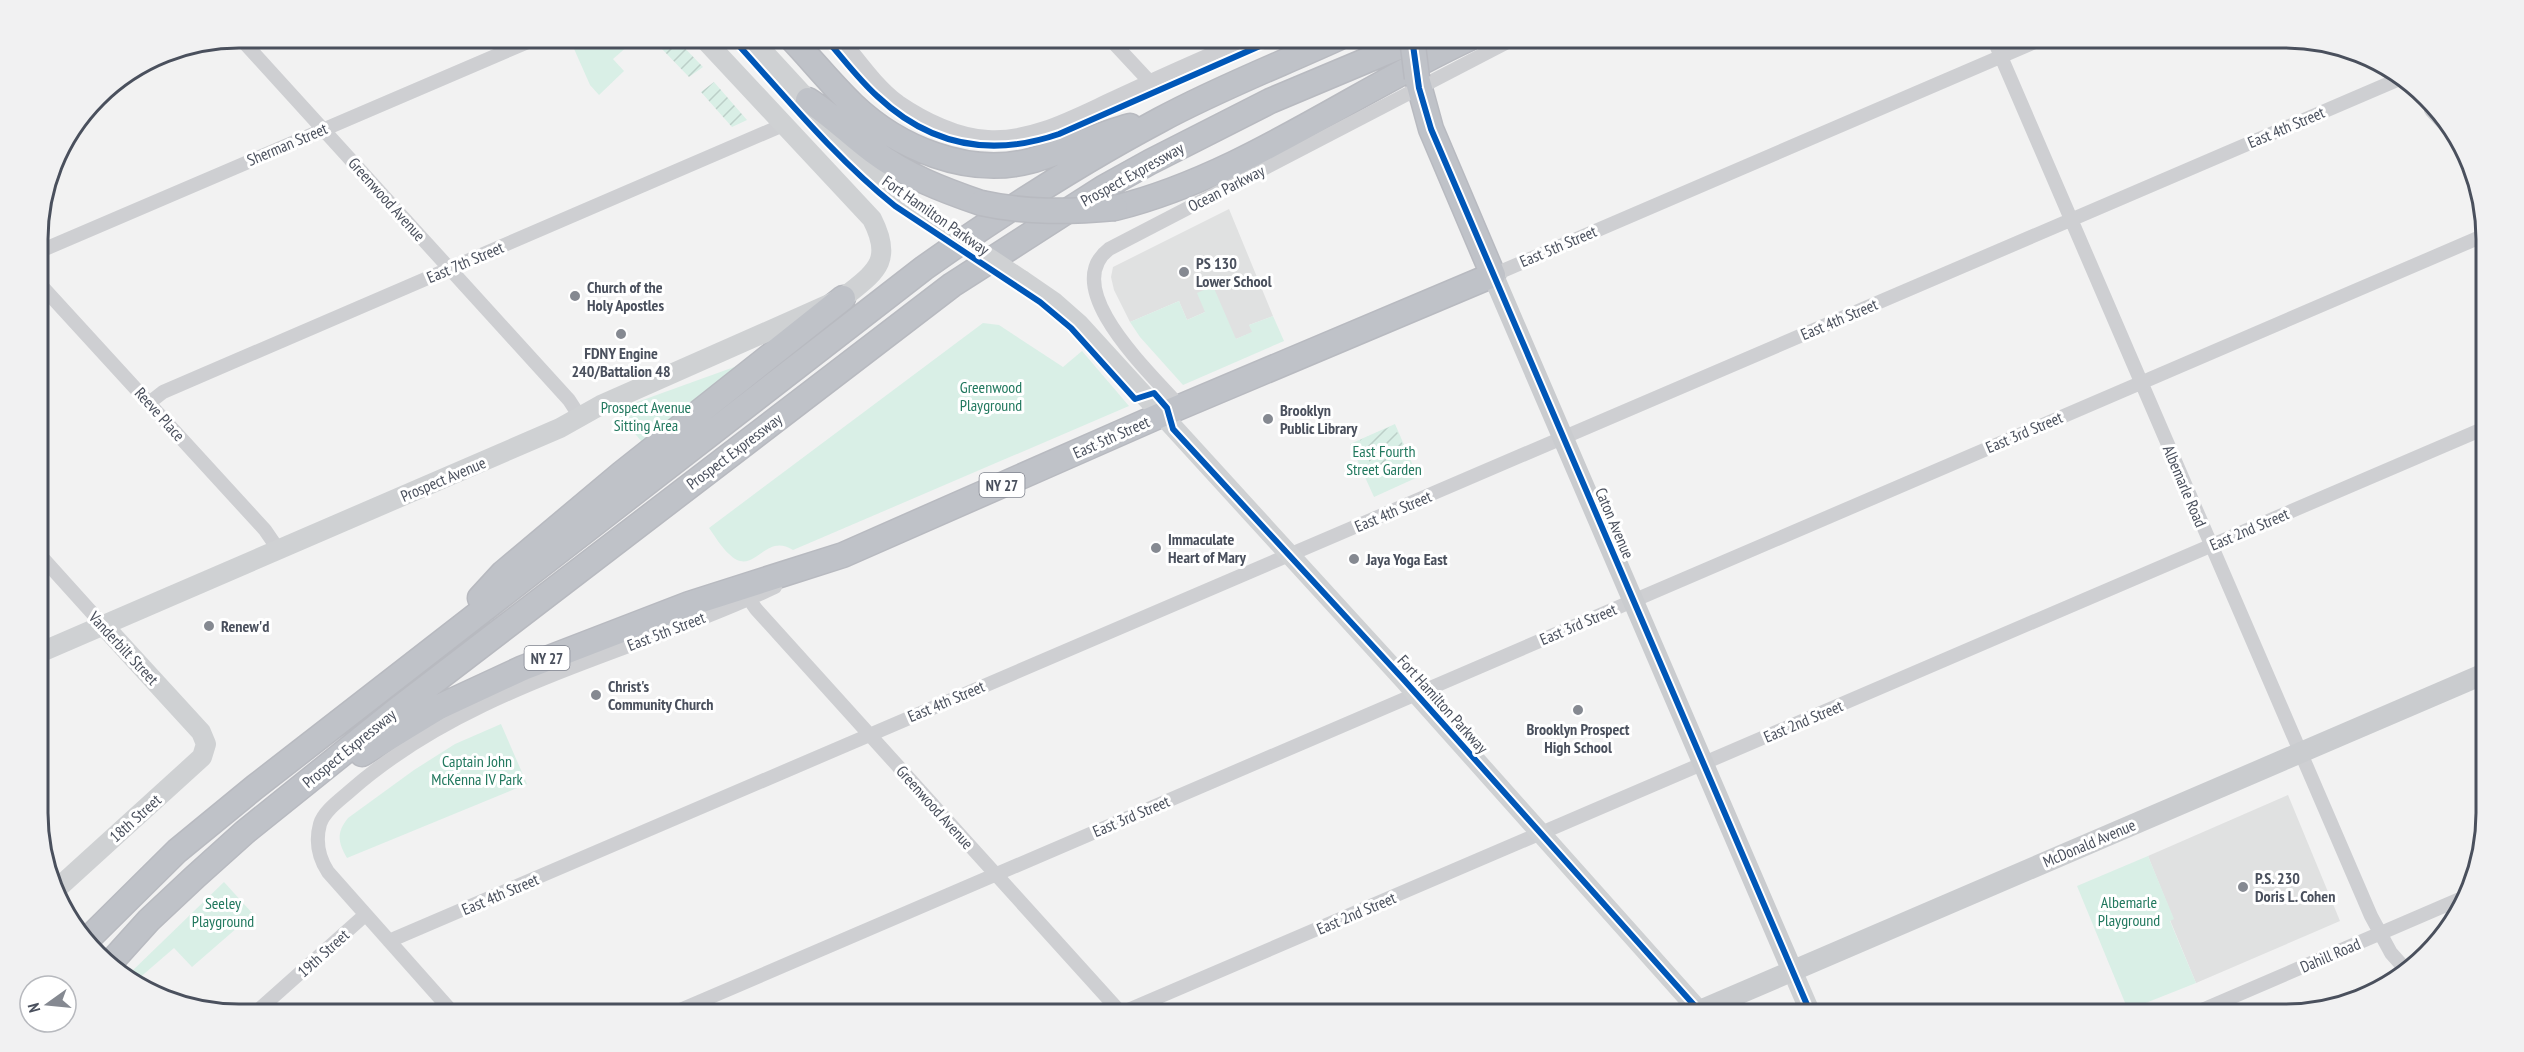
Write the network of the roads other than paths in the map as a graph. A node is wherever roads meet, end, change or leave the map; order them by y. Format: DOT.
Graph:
graph roads {
  1 [pos="249,48"];
  2 [pos="514,48"];
  3 [pos="713,48"];
  4 [pos="760,48"];
  5 [pos="800,48"];
  6 [pos="849,48"];
  7 [pos="1119,48"];
  8 [pos="1226,48"];
  9 [pos="1316,48"];
  10 [pos="1396,48"];
  11 [pos="1413,48"];
  12 [pos="1451,48"];
  13 [pos="1493,48"];
  14 [pos="1997,48"];
  15 [pos="2020,48"];
  16 [pos="2001,56"];
  17 [pos="1150,82"];
  18 [pos="2393,82"];
  19 [pos="1418,83"];
  20 [pos="808,100"];
  21 [pos="1161,119"];
  22 [pos="783,125"];
  23 [pos="324,129"];
  24 [pos="2071,219"];
  25 [pos="2476,239"];
  26 [pos="48,248"];
  27 [pos="449,269"];
  28 [pos="1493,275"];
  29 [pos="48,293"];
  30 [pos="843,298"];
  31 [pos="2140,382"];
  32 [pos="149,403"];
  33 [pos="1171,410"];
  34 [pos="580,417"];
  35 [pos="2476,432"];
  36 [pos="1564,437"];
  37 [pos="2211,546"];
  38 [pos="278,549"];
  39 [pos="843,555"];
  40 [pos="1288,555"];
  41 [pos="48,564"];
  42 [pos="749,599"];
  43 [pos="1634,600"];
  44 [pos="103,625"];
  45 [pos="434,647"];
  46 [pos="48,649"];
  47 [pos="2476,677"];
  48 [pos="1415,694"];
  49 [pos="869,734"];
  50 [pos="206,744"];
  51 [pos="2300,753"];
  52 [pos="1704,764"];
  53 [pos="273,810"];
  54 [pos="1541,833"];
  55 [pos="996,875"];
  56 [pos="62,884"];
  57 [pos="2453,902"];
  58 [pos="365,915"];
  59 [pos="2380,934"];
  60 [pos="92,935"];
  61 [pos="389,941"];
  62 [pos="115,958"];
  63 [pos="2401,964"];
  64 [pos="1792,970"];
  65 [pos="265,1004"];
  66 [pos="445,1004"];
  67 [pos="694,1004"];
  68 [pos="1112,1004"];
  69 [pos="1144,1004"];
  70 [pos="1689,1004"];
  71 [pos="1717,1004"];
  72 [pos="1807,1004"];
  73 [pos="2224,1004"];
  1 -- 23 [label="street, Greenwood Avenue"];
  2 -- 23 [label="street, Sherman Street"];
  3 -- 22 [label="street"];
  4 -- 20 [label="street, Fort Hamilton Parkway"];
  5 -- 21 [label="highway"];
  6 -- 17 [label="street"];
  7 -- 17 [label="street"];
  8 -- 17 [label="street"];
  9 -- 21 [label="highway, Prospect Expressway"];
  10 -- 53 [label="highway, Prospect Expressway"];
  11 -- 19 [label="highway, Caton Avenue, bridge"];
  12 -- 20 [label="highway, bridge"];
  13 -- 19 [label="street, Ocean Parkway"];
  14 -- 16 [label="street, Albemarle Road"];
  15 -- 16 [label="street, East 5th Street"];
  16 -- 24 [label="street, Albemarle Road"];
  16 -- 28 [label="street, East 5th Street"];
  18 -- 24 [label="street, East 4th Street"];
  19 -- 28 [label="highway, Caton Avenue"];
  19 -- 33 [label="street, Ocean Parkway"];
  20 -- 33 [label="street, Fort Hamilton Parkway, bridge"];
  21 -- 45 [label="highway, Prospect Expressway"];
  22 -- 27 [label="street, East 7th Street"];
  22 -- 30 [label="street"];
  23 -- 26 [label="street, Sherman Street"];
  23 -- 27 [label="street, Greenwood Avenue"];
  24 -- 31 [label="street, Albemarle Road"];
  24 -- 36 [label="street, East 4th Street"];
  25 -- 31 [label="street, East 3rd Street"];
  27 -- 32 [label="street, East 7th Street"];
  27 -- 34 [label="street, Greenwood Avenue"];
  28 -- 33 [label="highway, East 5th Street / NY 27"];
  28 -- 36 [label="main road, Caton Avenue"];
  29 -- 32 [label="street, Reeve Place"];
  30 -- 34 [label="street, Prospect Avenue"];
  30 -- 45 [label="highway"];
  31 -- 37 [label="street, Albemarle Road"];
  31 -- 43 [label="street, East 3rd Street"];
  32 -- 38 [label="street, Reeve Place"];
  33 -- 39 [label="highway, East 5th Street / NY 27"];
  33 -- 40 [label="street, Fort Hamilton Parkway"];
  34 -- 38 [label="street, Prospect Avenue"];
  35 -- 37 [label="street, East 2nd Street"];
  36 -- 40 [label="street, East 4th Street"];
  36 -- 43 [label="main road, Caton Avenue"];
  37 -- 51 [label="street, Albemarle Road"];
  37 -- 52 [label="street, East 2nd Street"];
  38 -- 44 [label="street, Prospect Avenue"];
  39 -- 42 [label="street, East 5th Street"];
  39 -- 53 [label="highway, NY 27"];
  40 -- 48 [label="street, Fort Hamilton Parkway"];
  40 -- 49 [label="street, East 4th Street"];
  41 -- 44 [label="street, Vanderbilt Street"];
  42 -- 49 [label="street, Greenwood Avenue"];
  42 -- 58 [label="street, East 5th Street"];
  43 -- 48 [label="street, East 3rd Street"];
  43 -- 52 [label="main road, Caton Avenue"];
  44 -- 46 [label="street, Prospect Avenue"];
  44 -- 50 [label="street, Vanderbilt Street"];
  45 -- 60 [label="highway, Prospect Expressway"];
  47 -- 51 [label="main road, McDonald Avenue"];
  48 -- 54 [label="street, Fort Hamilton Parkway"];
  48 -- 55 [label="street, East 3rd Street"];
  49 -- 55 [label="street, Greenwood Avenue"];
  49 -- 61 [label="street, East 4th Street"];
  50 -- 56 [label="street, 18th Street"];
  51 -- 59 [label="street, Albemarle Road"];
  51 -- 64 [label="main road, McDonald Avenue"];
  52 -- 54 [label="street, East 2nd Street"];
  52 -- 64 [label="main road, Caton Avenue"];
  53 -- 62 [label="highway, Prospect Expressway / NY 27"];
  54 -- 69 [label="street, East 2nd Street"];
  54 -- 70 [label="street, Fort Hamilton Parkway"];
  55 -- 67 [label="street, East 3rd Street"];
  55 -- 68 [label="street, Greenwood Avenue"];
  57 -- 59 [label="street, Dahill Road"];
  58 -- 61 [label="street"];
  58 -- 65 [label="street, 19th Street"];
  59 -- 63 [label="street, Albemarle Road"];
  59 -- 73 [label="street, Dahill Road"];
  61 -- 66 [label="street"];
  64 -- 71 [label="main road, McDonald Avenue"];
  64 -- 72 [label="street, Caton Avenue"];
}
